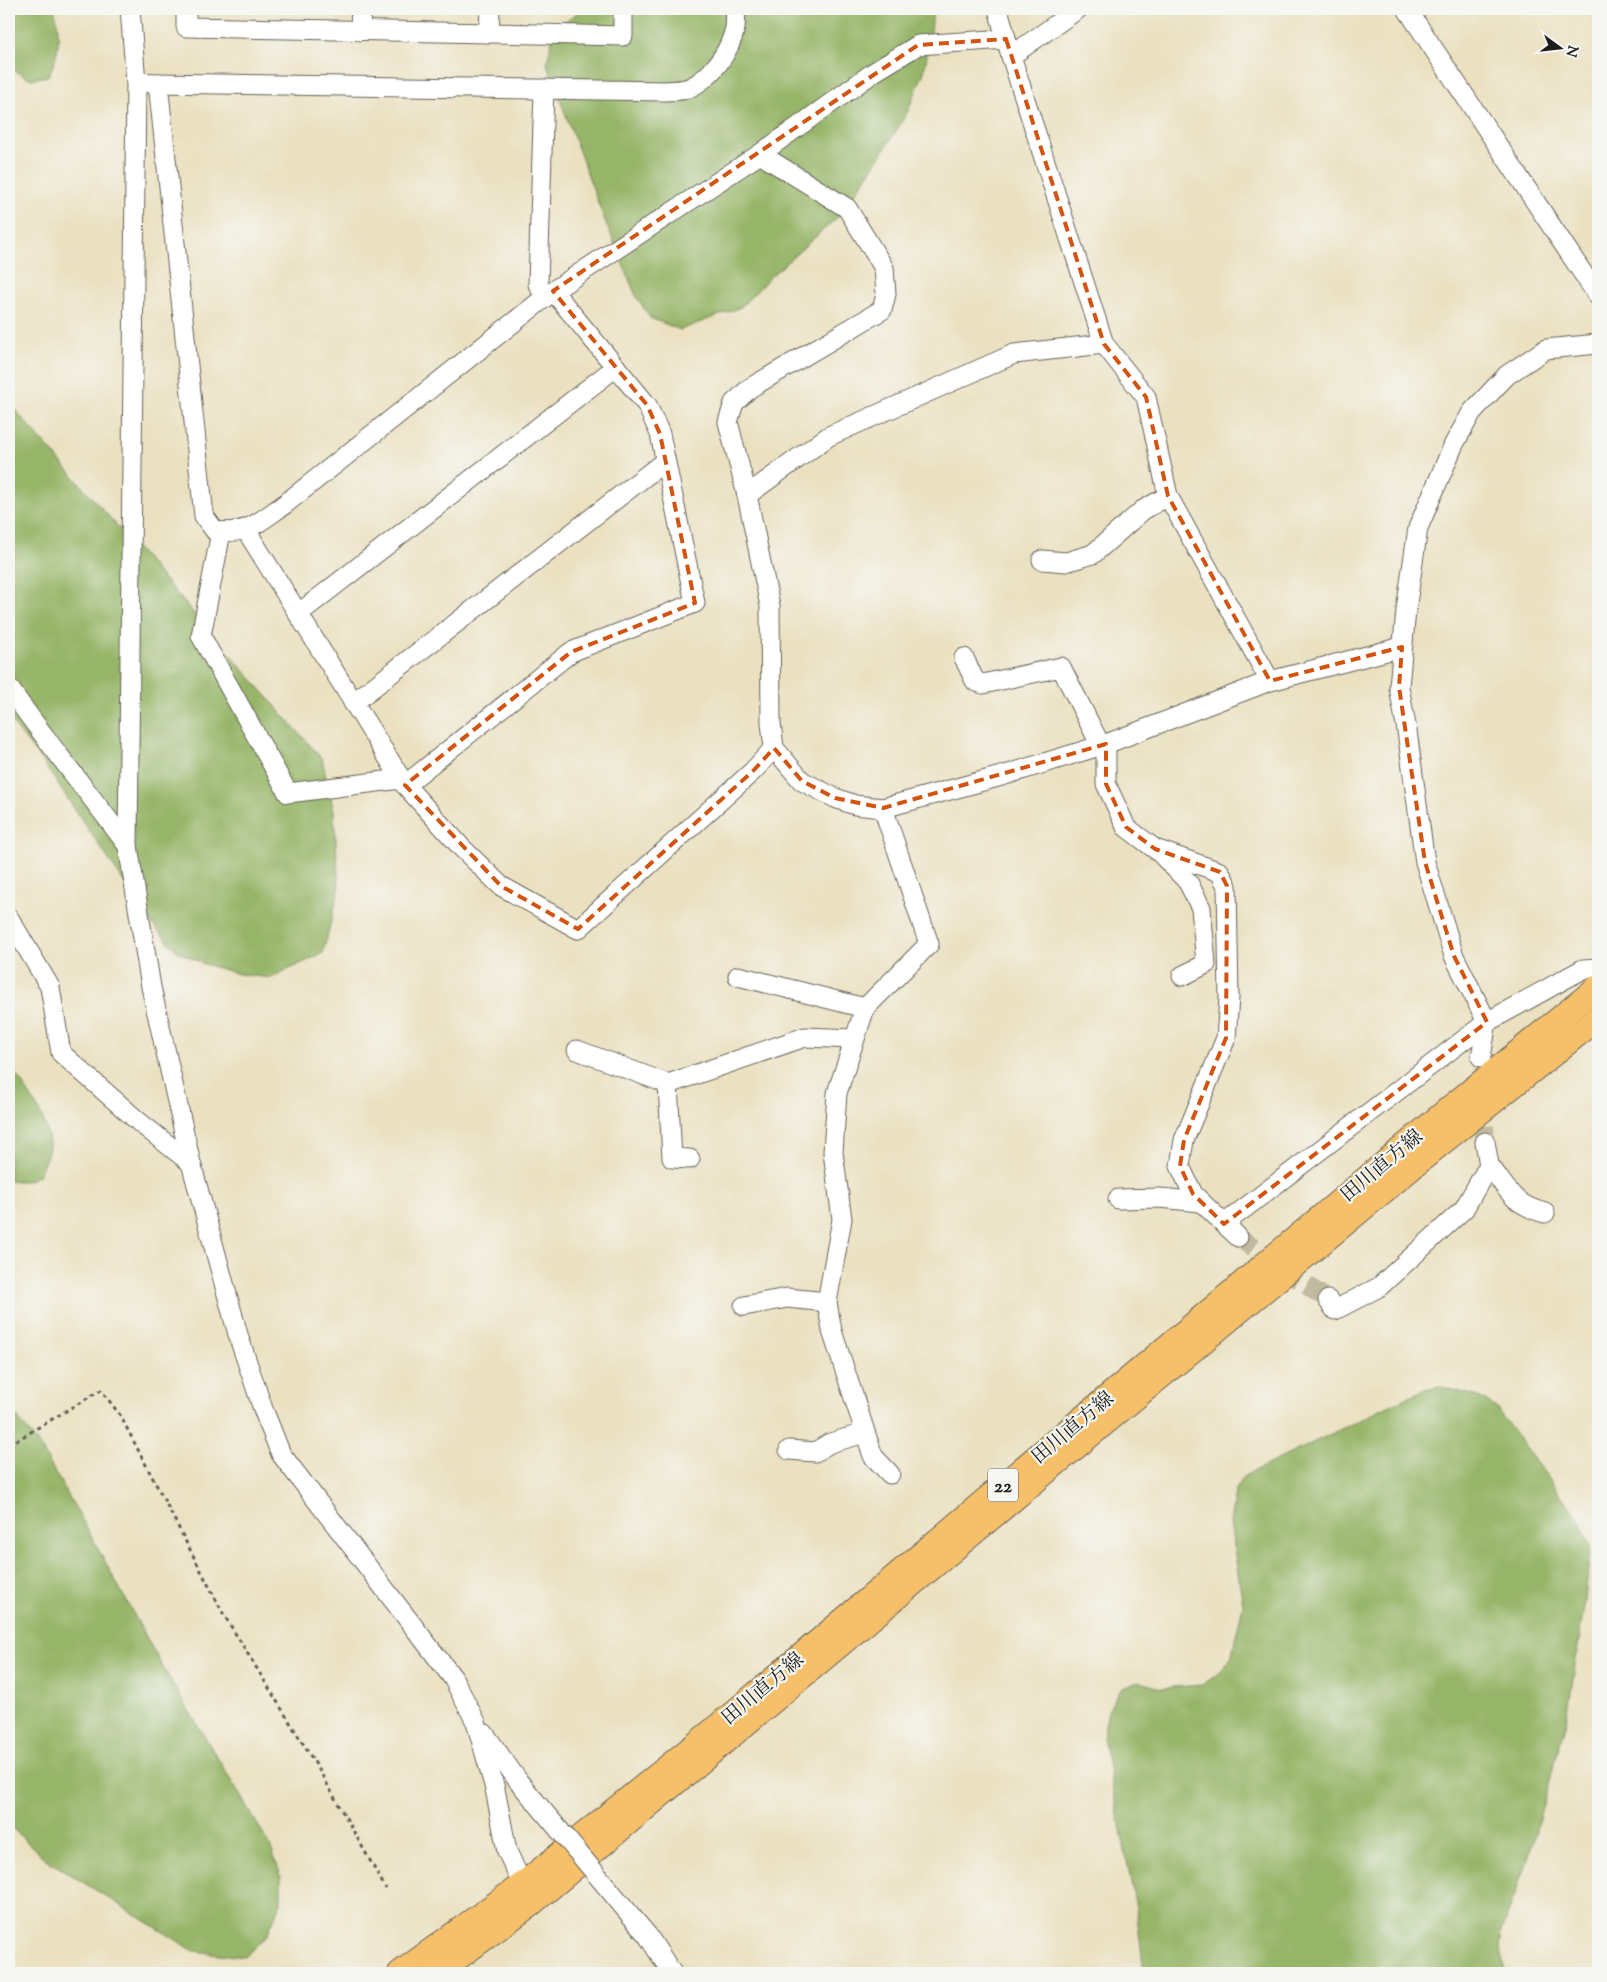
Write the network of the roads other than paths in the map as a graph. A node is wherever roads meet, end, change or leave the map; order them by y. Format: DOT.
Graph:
graph roads {
  1 [pos="130,9"];
  2 [pos="186,9"];
  3 [pos="360,9"];
  4 [pos="490,9"];
  5 [pos="623,9"];
  6 [pos="736,9"];
  7 [pos="998,9"];
  8 [pos="1078,9"];
  9 [pos="1407,9"];
  10 [pos="360,31"];
  11 [pos="489,33"];
  12 [pos="1008,47"];
  13 [pos="136,82"];
  14 [pos="158,83"];
  15 [pos="544,89"];
  16 [pos="760,154"];
  17 [pos="549,294"];
  18 [pos="1598,296"];
  19 [pos="1104,344"];
  20 [pos="1598,344"];
  21 [pos="616,367"];
  22 [pos="665,461"];
  23 [pos="747,495"];
  24 [pos="1168,496"];
  25 [pos="246,530"];
  26 [pos="221,532"];
  27 [pos="1042,560"];
  28 [pos="298,614"];
  29 [pos="1402,647"];
  30 [pos="964,658"];
  31 [pos="1270,681"];
  32 [pos="9,688"];
  33 [pos="354,703"];
  34 [pos="1104,745"];
  35 [pos="774,748"];
  36 [pos="403,782"];
  37 [pos="883,808"];
  38 [pos="128,846"];
  39 [pos="1155,849"];
  40 [pos="9,918"];
  41 [pos="1598,968"];
  42 [pos="738,976"];
  43 [pos="1182,976"];
  44 [pos="1598,987"];
  45 [pos="865,1008"];
  46 [pos="1598,1018"];
  47 [pos="1487,1022"];
  48 [pos="855,1040"];
  49 [pos="577,1050"];
  50 [pos="1481,1057"];
  51 [pos="668,1084"];
  52 [pos="1485,1142"];
  53 [pos="690,1159"];
  54 [pos="191,1163"];
  55 [pos="1489,1165"];
  56 [pos="1118,1199"];
  57 [pos="1201,1202"];
  58 [pos="1546,1213"];
  59 [pos="1328,1300"];
  60 [pos="827,1302"];
  61 [pos="744,1306"];
  62 [pos="866,1433"];
  63 [pos="789,1450"];
  64 [pos="890,1474"];
  65 [pos="476,1722"];
  66 [pos="527,1894"];
  67 [pos="400,1973"];
  68 [pos="437,1973"];
  69 [pos="672,1973"];
  1 -- 13 [label="street"];
  2 -- 10 [label="street"];
  3 -- 10 [label="street"];
  4 -- 11 [label="street"];
  5 -- 11 [label="street"];
  6 -- 15 [label="street"];
  7 -- 12 [label="street"];
  8 -- 12 [label="street"];
  9 -- 18 [label="street"];
  10 -- 11 [label="street"];
  12 -- 16 [label="street"];
  12 -- 19 [label="street"];
  13 -- 14 [label="street"];
  13 -- 38 [label="street"];
  14 -- 15 [label="street"];
  14 -- 26 [label="street"];
  15 -- 17 [label="street"];
  16 -- 17 [label="street"];
  16 -- 23 [label="street"];
  17 -- 21 [label="street"];
  17 -- 25 [label="street"];
  19 -- 23 [label="street"];
  19 -- 24 [label="street"];
  20 -- 29 [label="street"];
  21 -- 22 [label="street"];
  21 -- 28 [label="street"];
  22 -- 33 [label="street"];
  22 -- 36 [label="street"];
  23 -- 35 [label="street"];
  24 -- 27 [label="street"];
  24 -- 31 [label="street"];
  25 -- 26 [label="street"];
  25 -- 28 [label="street"];
  26 -- 36 [label="street"];
  28 -- 33 [label="street"];
  29 -- 31 [label="street"];
  29 -- 47 [label="street"];
  30 -- 34 [label="street"];
  31 -- 34 [label="street"];
  32 -- 38 [label="street"];
  33 -- 36 [label="street"];
  34 -- 37 [label="street"];
  34 -- 39 [label="street"];
  35 -- 36 [label="street"];
  35 -- 37 [label="street"];
  37 -- 45 [label="street"];
  38 -- 54 [label="street"];
  39 -- 43 [label="street"];
  39 -- 57 [label="street"];
  40 -- 54 [label="street"];
  41 -- 47 [label="street"];
  42 -- 45 [label="street"];
  44 -- 66 [label="main road, 田川直方線 / 22"];
  45 -- 48 [label="street"];
  46 -- 66 [label="main road, 田川直方線 / 22"];
  47 -- 50 [label="street"];
  47 -- 57 [label="street"];
  48 -- 51 [label="street"];
  48 -- 60 [label="street"];
  49 -- 51 [label="street"];
  51 -- 53 [label="street"];
  52 -- 55 [label="street"];
  54 -- 65 [label="street"];
  55 -- 58 [label="street"];
  55 -- 59 [label="street"];
  56 -- 57 [label="street"];
  60 -- 61 [label="street"];
  60 -- 62 [label="street"];
  62 -- 63 [label="street"];
  62 -- 64 [label="street"];
  65 -- 66 [label="street"];
  65 -- 69 [label="street, bridge"];
  66 -- 67 [label="main road, 田川直方線 / 22"];
  66 -- 68 [label="main road, 田川直方線 / 22"];
}
